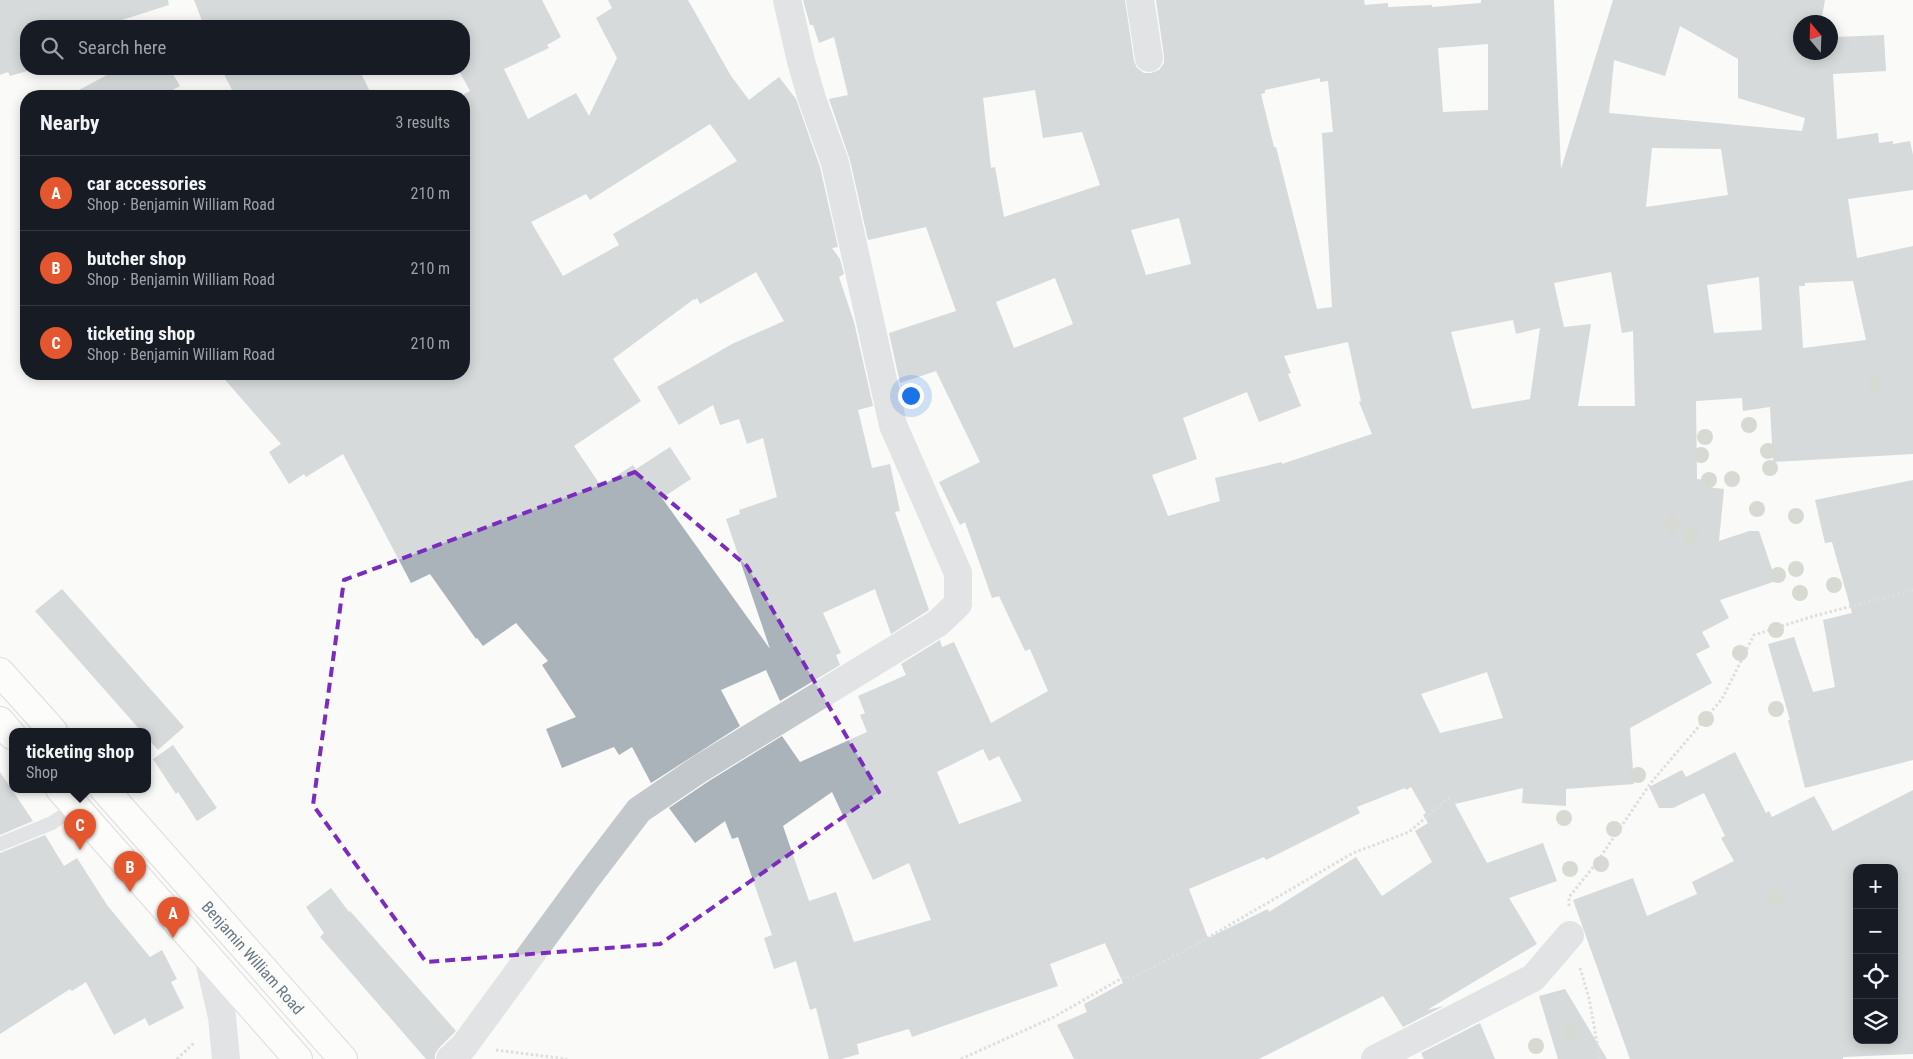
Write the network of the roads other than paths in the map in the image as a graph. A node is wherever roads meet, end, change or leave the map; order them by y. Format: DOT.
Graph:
graph roads {
  1 [pos="787,0"];
  2 [pos="1140,0"];
  3 [pos="1149,58"];
  4 [pos="0,672"];
  5 [pos="0,721"];
  6 [pos="50,728"];
  7 [pos="9,732"];
  8 [pos="108,793"];
  9 [pos="68,798"];
  10 [pos="0,844"];
  11 [pos="1570,935"];
  12 [pos="208,956"];
  13 [pos="457,1052"];
  14 [pos="226,1059"];
  15 [pos="298,1059"];
  16 [pos="343,1059"];
  17 [pos="1375,1059"];
  1 -- 13 [label="street"];
  2 -- 3 [label="street"];
  4 -- 6 [label="main road"];
  5 -- 7 [label="main road"];
  8 -- 16 [label="main road, Benjamin William Road"];
  9 -- 10 [label="lane"];
  9 -- 12 [label="main road, Benjamin William Road"];
  11 -- 17 [label="street"];
  12 -- 14 [label="street"];
  12 -- 15 [label="main road, Benjamin William Road"];
}
